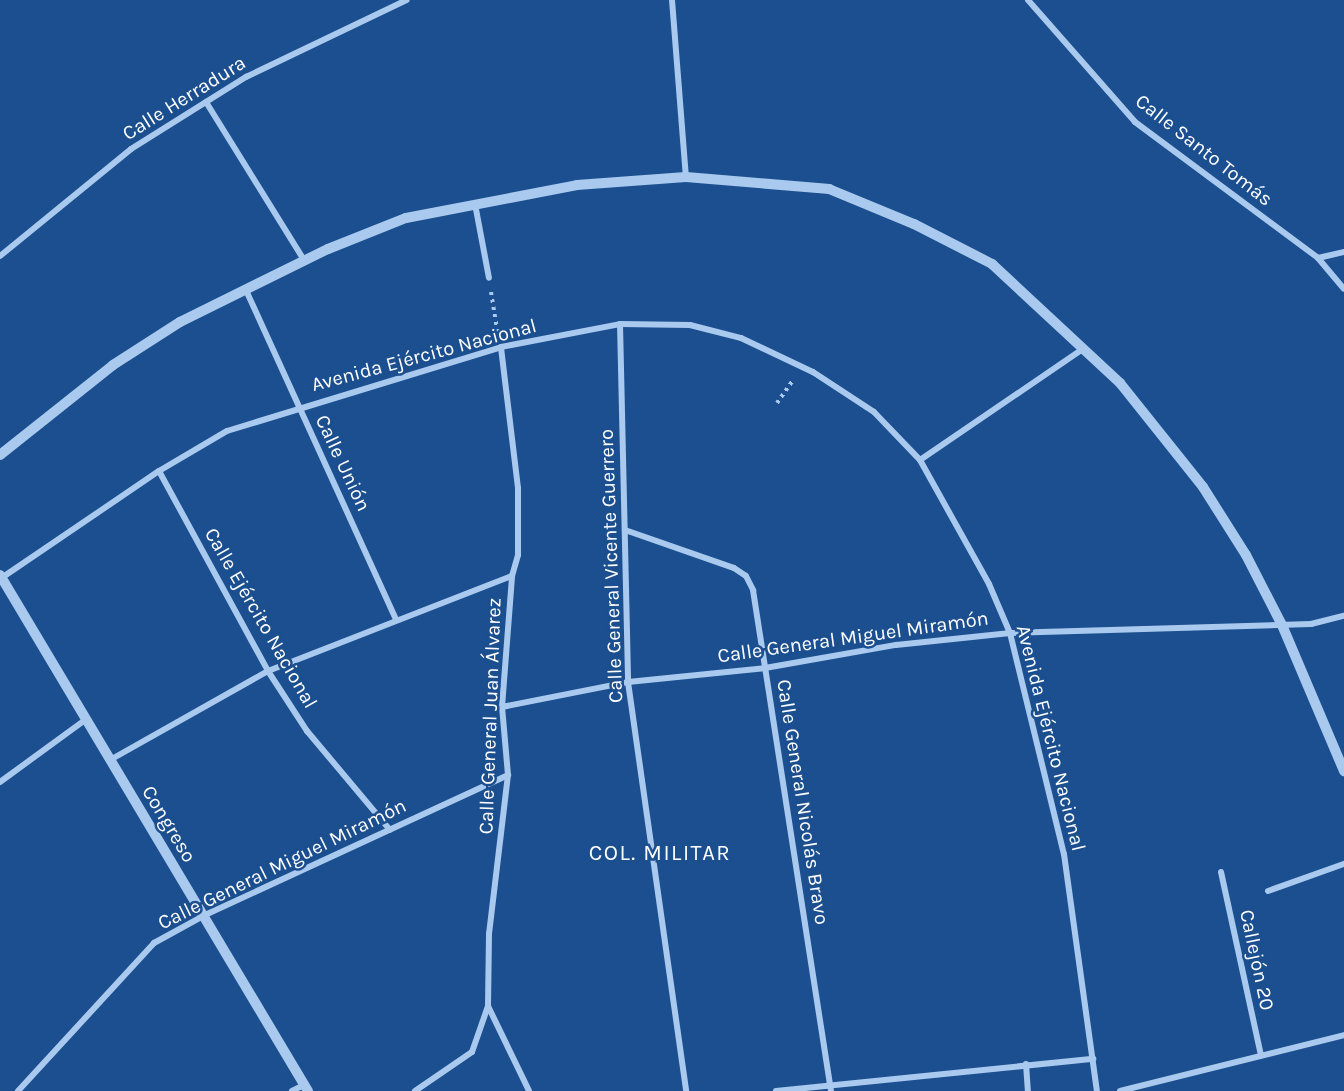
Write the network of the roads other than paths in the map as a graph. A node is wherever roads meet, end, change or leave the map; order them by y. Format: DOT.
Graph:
graph roads {
  1 [pos="407,0"];
  2 [pos="672,0"];
  3 [pos="1028,0"];
  4 [pos="206,102"];
  5 [pos="686,177"];
  6 [pos="475,202"];
  7 [pos="1344,252"];
  8 [pos="0,256"];
  9 [pos="1318,258"];
  10 [pos="304,260"];
  11 [pos="489,278"];
  12 [pos="244,288"];
  13 [pos="1344,289"];
  14 [pos="620,324"];
  15 [pos="501,347"];
  16 [pos="1086,347"];
  17 [pos="299,407"];
  18 [pos="0,455"];
  19 [pos="920,460"];
  20 [pos="159,471"];
  21 [pos="625,530"];
  22 [pos="512,576"];
  23 [pos="0,577"];
  24 [pos="1344,616"];
  25 [pos="396,620"];
  26 [pos="1282,626"];
  27 [pos="1010,633"];
  28 [pos="765,668"];
  29 [pos="268,671"];
  30 [pos="628,682"];
  31 [pos="502,707"];
  32 [pos="85,720"];
  33 [pos="110,760"];
  34 [pos="1344,771"];
  35 [pos="508,776"];
  36 [pos="0,782"];
  37 [pos="390,830"];
  38 [pos="1344,864"];
  39 [pos="1221,872"];
  40 [pos="1268,891"];
  41 [pos="205,915"];
  42 [pos="488,1006"];
  43 [pos="1344,1035"];
  44 [pos="1261,1056"];
  45 [pos="1093,1059"];
  46 [pos="1026,1064"];
  47 [pos="306,1088"];
  48 [pos="830,1088"];
  49 [pos="18,1091"];
  50 [pos="292,1091"];
  51 [pos="415,1091"];
  52 [pos="529,1091"];
  53 [pos="686,1091"];
  54 [pos="776,1091"];
  55 [pos="1028,1091"];
  56 [pos="1097,1091"];
  57 [pos="1120,1091"];
  1 -- 4 [label="street, Calle Herradura"];
  2 -- 5 [label="street"];
  3 -- 9 [label="street, Calle Santo Tomás"];
  4 -- 8 [label="street, Calle Herradura"];
  4 -- 10 [label="street"];
  5 -- 6 [label="street"];
  5 -- 16 [label="street"];
  6 -- 10 [label="street"];
  6 -- 11 [label="street"];
  7 -- 9 [label="street"];
  9 -- 13 [label="street, Calle Santo Tomás"];
  10 -- 12 [label="street"];
  12 -- 17 [label="street, Calle Unión"];
  12 -- 18 [label="street"];
  14 -- 15 [label="street, Avenida Ejército Nacional"];
  14 -- 19 [label="street, Avenida Ejército Nacional"];
  14 -- 21 [label="street, Calle General Vicente Guerrero"];
  15 -- 17 [label="street, Avenida Ejército Nacional"];
  15 -- 22 [label="street, Calle General Juan Álvarez"];
  16 -- 19 [label="street"];
  16 -- 26 [label="street"];
  17 -- 20 [label="street, Avenida Ejército Nacional"];
  17 -- 25 [label="street, Calle Unión"];
  19 -- 27 [label="street, Avenida Ejército Nacional"];
  20 -- 23 [label="street, Avenida Ejército Nacional"];
  20 -- 29 [label="street, Calle Ejército Nacional"];
  21 -- 28 [label="street, Calle General Nicolás Bravo"];
  21 -- 30 [label="street, Calle General Vicente Guerrero"];
  22 -- 25 [label="street"];
  22 -- 31 [label="street, Calle General Juan Álvarez"];
  23 -- 32 [label="street, Congreso"];
  24 -- 26 [label="street, Calle General Miguel Miramón"];
  25 -- 29 [label="street"];
  26 -- 27 [label="street, Calle General Miguel Miramón"];
  26 -- 34 [label="street"];
  27 -- 28 [label="street, Calle General Miguel Miramón"];
  27 -- 45 [label="street, Avenida Ejército Nacional"];
  28 -- 30 [label="street, Calle General Miguel Miramón"];
  28 -- 48 [label="street, Calle General Nicolás Bravo"];
  29 -- 33 [label="street"];
  29 -- 37 [label="street, Calle Ejército Nacional"];
  30 -- 31 [label="street, Calle General Miguel Miramón"];
  30 -- 53 [label="street, Calle General Vicente Guerrero"];
  31 -- 35 [label="street, Calle General Juan Álvarez"];
  32 -- 33 [label="street, Congreso"];
  32 -- 36 [label="street"];
  33 -- 41 [label="street, Congreso"];
  35 -- 37 [label="street, Calle General Miguel Miramón"];
  35 -- 42 [label="street, Calle General Juan Álvarez"];
  37 -- 41 [label="street, Calle General Miguel Miramón"];
  38 -- 40 [label="street"];
  39 -- 44 [label="street, Callejón 20"];
  41 -- 47 [label="street, Congreso"];
  41 -- 49 [label="street, Calle General Miguel Miramón"];
  42 -- 51 [label="street, Calle General Juan Álvarez"];
  42 -- 52 [label="street"];
  43 -- 44 [label="street"];
  44 -- 57 [label="street"];
  45 -- 46 [label="street"];
  45 -- 56 [label="street, Avenida Ejército Nacional"];
  46 -- 48 [label="street"];
  46 -- 55 [label="street"];
  47 -- 50 [label="street"];
  48 -- 54 [label="street"];
}
